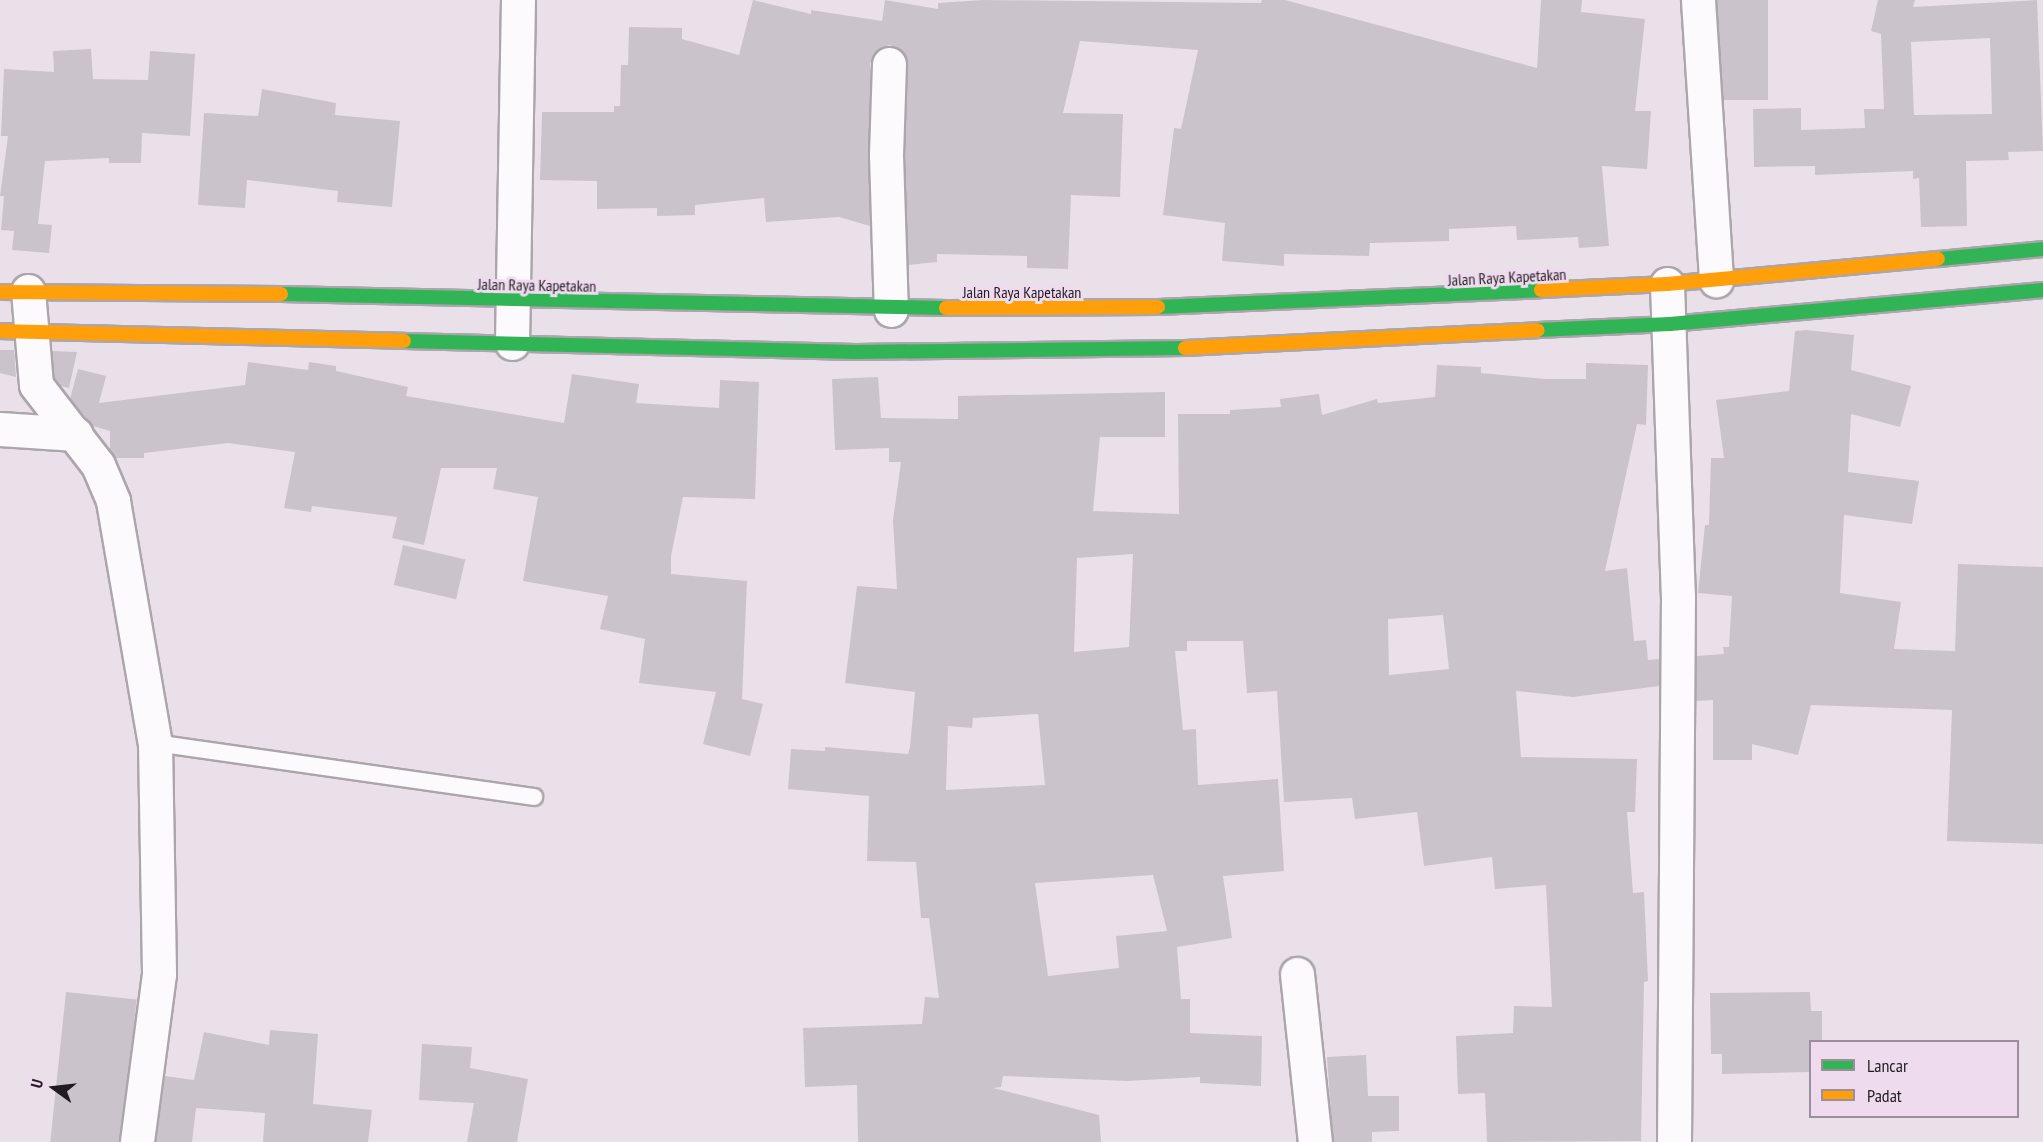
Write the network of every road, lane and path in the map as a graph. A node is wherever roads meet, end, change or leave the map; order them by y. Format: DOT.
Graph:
graph roads {
  1 [pos="518,0"];
  2 [pos="1698,0"];
  3 [pos="889,64"];
  4 [pos="2043,249"];
  5 [pos="1998,264"];
  6 [pos="1716,280"];
  7 [pos="1667,284"];
  8 [pos="2043,290"];
  9 [pos="14,292"];
  10 [pos="2002,293"];
  11 [pos="514,301"];
  12 [pos="908,313"];
  13 [pos="1670,324"];
  14 [pos="15,331"];
  15 [pos="512,343"];
  16 [pos="0,429"];
  17 [pos="76,434"];
  18 [pos="155,743"];
  19 [pos="534,797"];
  20 [pos="1297,974"];
  21 [pos="137,1142"];
  22 [pos="1315,1142"];
  23 [pos="1674,1142"];
  1 -- 11 [label="street"];
  2 -- 6 [label="street"];
  3 -- 12 [label="street"];
  4 -- 5 [label="highway, Jalan Raya Kapetakan"];
  5 -- 6 [label="highway, Jalan Raya Kapetakan"];
  5 -- 10 [label="highway"];
  6 -- 7 [label="highway, Jalan Raya Kapetakan"];
  7 -- 12 [label="highway, Jalan Raya Kapetakan"];
  7 -- 13 [label="street"];
  8 -- 10 [label="highway"];
  9 -- 11 [label="highway, Jalan Raya Kapetakan"];
  9 -- 14 [label="street"];
  10 -- 13 [label="highway"];
  11 -- 12 [label="highway, Jalan Raya Kapetakan"];
  11 -- 15 [label="street"];
  13 -- 15 [label="highway"];
  13 -- 23 [label="street"];
  14 -- 15 [label="highway"];
  14 -- 17 [label="street"];
  16 -- 17 [label="street"];
  17 -- 18 [label="street"];
  18 -- 19 [label="lane"];
  18 -- 21 [label="street"];
  20 -- 22 [label="street"];
}
